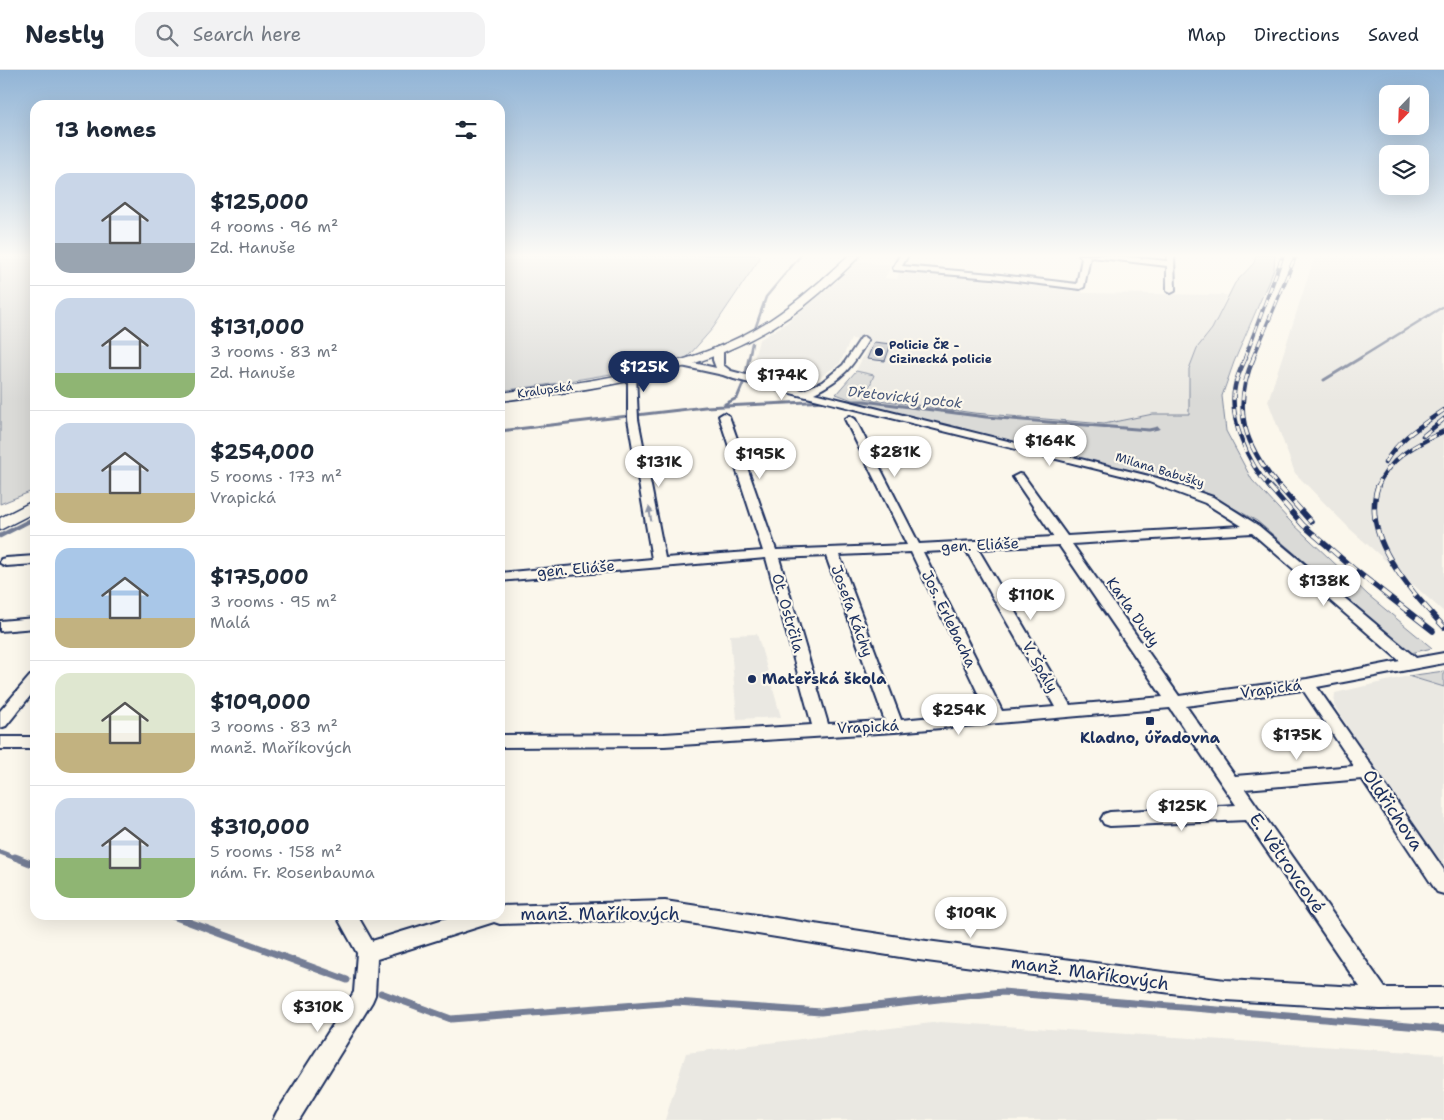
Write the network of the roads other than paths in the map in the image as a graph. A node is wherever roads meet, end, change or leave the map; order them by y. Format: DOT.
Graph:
graph roads {
  1 [pos="801,304"];
  2 [pos="864,340"];
  3 [pos="718,350"];
  4 [pos="680,363"];
  5 [pos="723,372"];
  6 [pos="631,375"];
  7 [pos="805,393"];
  8 [pos="505,396"];
  9 [pos="818,396"];
  10 [pos="846,403"];
  11 [pos="724,416"];
  12 [pos="850,419"];
  13 [pos="1019,477"];
  14 [pos="30,508"];
  15 [pos="0,525"];
  16 [pos="1255,530"];
  17 [pos="1062,540"];
  18 [pos="970,546"];
  19 [pos="915,548"];
  20 [pos="831,552"];
  21 [pos="771,554"];
  22 [pos="30,560"];
  23 [pos="6,562"];
  24 [pos="659,562"];
  25 [pos="505,577"];
  26 [pos="30,623"];
  27 [pos="0,626"];
  28 [pos="1444,658"];
  29 [pos="1412,663"];
  30 [pos="1306,684"];
  31 [pos="30,686"];
  32 [pos="1176,702"];
  33 [pos="1065,711"];
  34 [pos="996,717"];
  35 [pos="0,722"];
  36 [pos="895,726"];
  37 [pos="822,730"];
  38 [pos="505,741"];
  39 [pos="0,743"];
  40 [pos="30,743"];
  41 [pos="1368,772"];
  42 [pos="1230,783"];
  43 [pos="1252,812"];
  44 [pos="1110,819"];
  45 [pos="1444,886"];
  46 [pos="505,915"];
  47 [pos="349,920"];
  48 [pos="471,920"];
  49 [pos="367,952"];
  50 [pos="1444,998"];
  51 [pos="1380,999"];
  52 [pos="285,1120"];
  1 -- 3 [label="main road, Kralupská"];
  2 -- 7 [label="street"];
  3 -- 4 [label="main road, Kralupská"];
  3 -- 5 [label="street"];
  4 -- 5 [label="street, Milana Babušky"];
  4 -- 6 [label="main road, Kralupská"];
  5 -- 7 [label="street, Milana Babušky"];
  6 -- 8 [label="main road, Kralupská"];
  24 -- 6 [label="street, one-way"];
  7 -- 9 [label="street, Milana Babušky"];
  9 -- 10 [label="street, Milana Babušky"];
  10 -- 16 [label="street, Milana Babušky"];
  11 -- 21 [label="street, Ot. Ostrčila"];
  12 -- 19 [label="street, Jos. Erlebacha"];
  13 -- 17 [label="street, Karla Dudy"];
  14 -- 15 [label="main road"];
  16 -- 17 [label="street, gen. Eliáše"];
  16 -- 29 [label="street"];
  17 -- 18 [label="street, gen. Eliáše"];
  17 -- 32 [label="street, Karla Dudy"];
  18 -- 19 [label="street, gen. Eliáše"];
  18 -- 33 [label="street, V. Špály"];
  19 -- 20 [label="street, gen. Eliáše"];
  19 -- 34 [label="street, Jos. Erlebacha"];
  20 -- 21 [label="street, gen. Eliáše"];
  20 -- 36 [label="street, Josefa Káchy"];
  21 -- 24 [label="street, gen. Eliáše"];
  21 -- 37 [label="street, Ot. Ostrčila"];
  22 -- 23 [label="street"];
  24 -- 25 [label="street, gen. Eliáše"];
  26 -- 27 [label="street"];
  28 -- 29 [label="street, Vrapická"];
  29 -- 30 [label="street, Vrapická"];
  30 -- 32 [label="street, Vrapická"];
  30 -- 41 [label="street, Oldřichova"];
  31 -- 35 [label="street"];
  32 -- 33 [label="street, Vrapická"];
  32 -- 42 [label="street, E. Větrovcové"];
  33 -- 34 [label="street, Vrapická"];
  34 -- 36 [label="street, Vrapická"];
  36 -- 37 [label="street, Vrapická"];
  37 -- 38 [label="street, Vrapická"];
  39 -- 40 [label="street"];
  41 -- 42 [label="street"];
  41 -- 45 [label="street, Oldřichova"];
  42 -- 43 [label="street, E. Větrovcové"];
  43 -- 44 [label="street"];
  43 -- 51 [label="street, E. Větrovcové"];
  46 -- 51 [label="street, manž. Maříkových"];
  47 -- 49 [label="street"];
  48 -- 49 [label="street"];
  49 -- 52 [label="street"];
  50 -- 51 [label="street, manž. Maříkových"];
}
